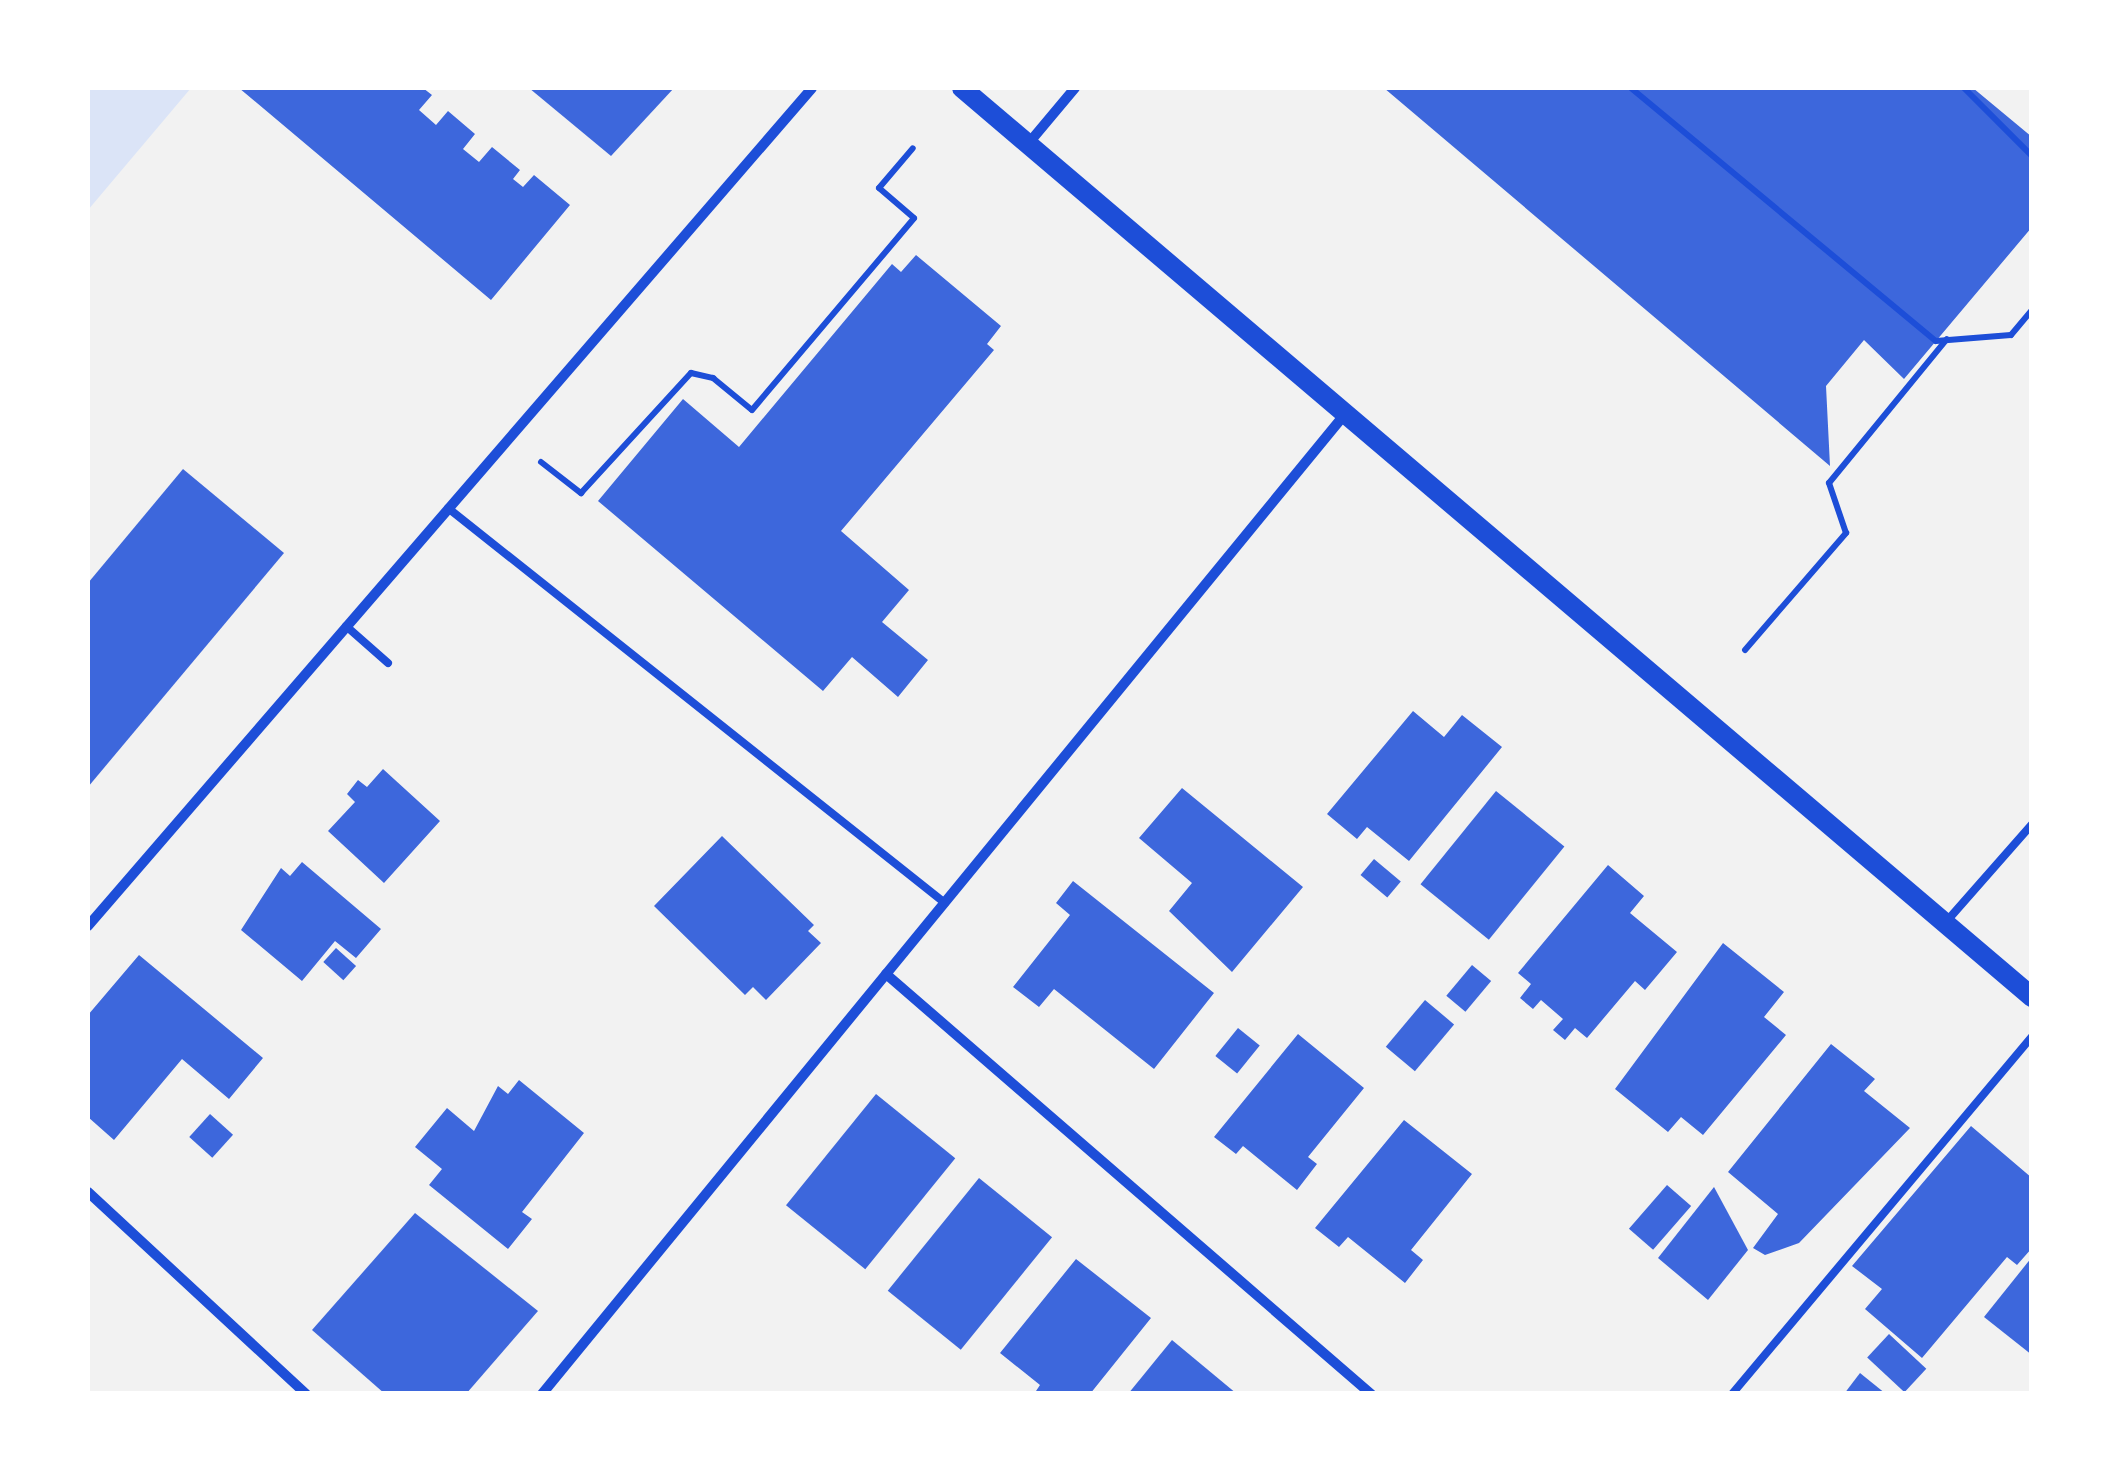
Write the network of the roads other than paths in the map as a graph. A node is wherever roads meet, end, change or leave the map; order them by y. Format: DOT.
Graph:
graph roads {
  1 [pos="812,88"];
  2 [pos="962,88"];
  3 [pos="1075,88"];
  4 [pos="1028,144"];
  5 [pos="1346,414"];
  6 [pos="448,508"];
  7 [pos="346,626"];
  8 [pos="388,662"];
  9 [pos="2032,824"];
  10 [pos="944,903"];
  11 [pos="1945,923"];
  12 [pos="88,926"];
  13 [pos="886,974"];
  14 [pos="2032,997"];
  15 [pos="2032,1036"];
  16 [pos="88,1192"];
  17 [pos="306,1394"];
  18 [pos="542,1394"];
  19 [pos="1371,1394"];
  20 [pos="1732,1394"];
  1 -- 6 [label="street"];
  2 -- 4 [label="main road"];
  3 -- 4 [label="street"];
  4 -- 5 [label="main road"];
  5 -- 10 [label="street"];
  5 -- 11 [label="main road"];
  6 -- 7 [label="street"];
  6 -- 10 [label="lane"];
  7 -- 8 [label="lane"];
  7 -- 12 [label="street"];
  9 -- 11 [label="lane"];
  10 -- 13 [label="street"];
  11 -- 14 [label="main road"];
  13 -- 18 [label="street"];
  13 -- 19 [label="street"];
  15 -- 20 [label="lane"];
  16 -- 17 [label="street"];
}
